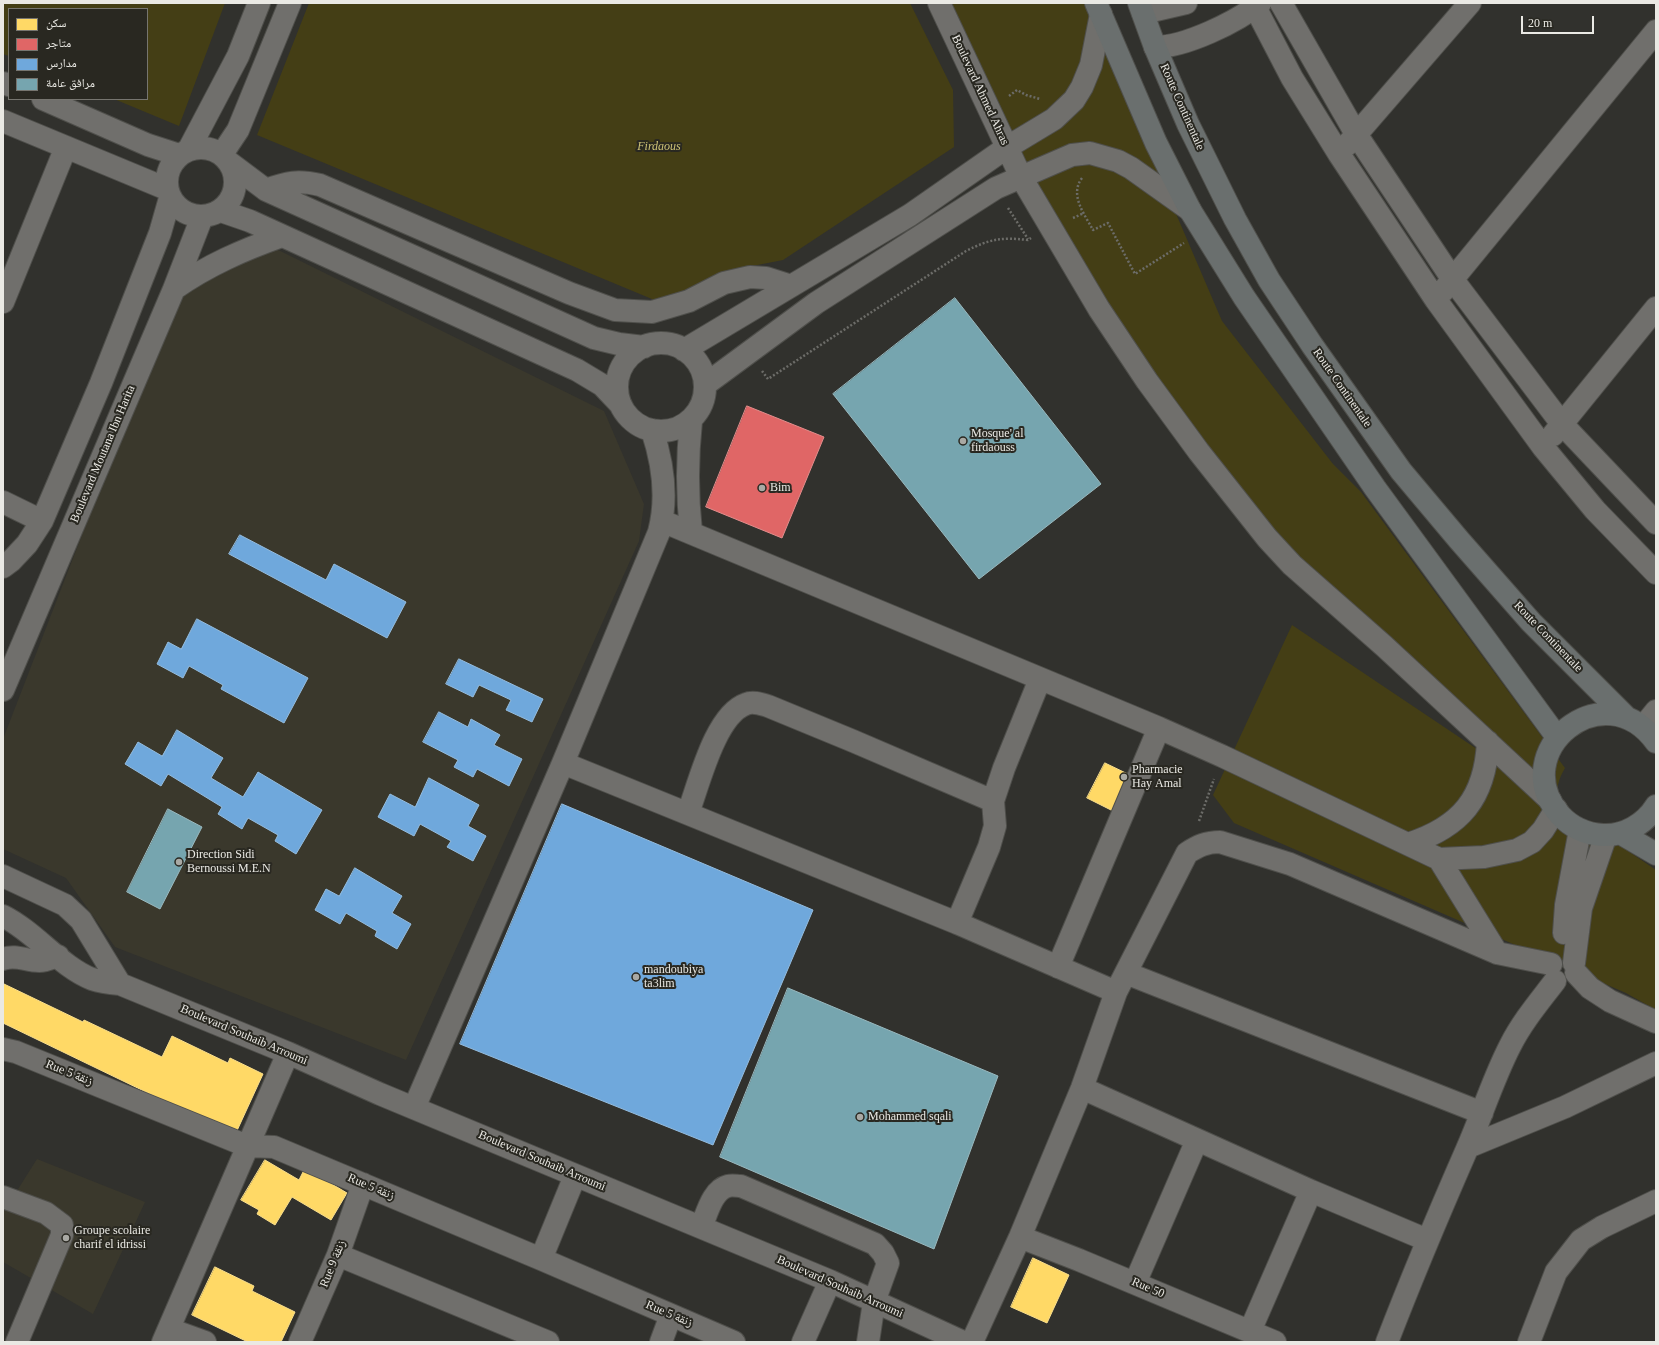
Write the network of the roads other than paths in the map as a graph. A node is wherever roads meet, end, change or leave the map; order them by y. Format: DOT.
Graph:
graph roads {
  1 [pos="259,3"];
  2 [pos="290,3"];
  3 [pos="939,3"];
  4 [pos="1186,3"];
  5 [pos="1281,3"];
  6 [pos="1470,3"];
  7 [pos="1256,4"];
  8 [pos="1141,8"];
  9 [pos="1098,9"];
  10 [pos="1656,31"];
  11 [pos="1155,47"];
  12 [pos="45,100"];
  13 [pos="3,121"];
  14 [pos="1356,134"];
  15 [pos="66,147"];
  16 [pos="1006,148"];
  17 [pos="184,152"];
  18 [pos="1339,154"];
  19 [pos="226,159"];
  20 [pos="1021,177"];
  21 [pos="266,190"];
  22 [pos="169,193"];
  23 [pos="1190,210"];
  24 [pos="212,214"];
  25 [pos="282,236"];
  26 [pos="12,255"];
  27 [pos="1453,280"];
  28 [pos="791,286"];
  29 [pos="174,289"];
  30 [pos="1436,300"];
  31 [pos="3,302"];
  32 [pos="1656,308"];
  33 [pos="644,347"];
  34 [pos="684,350"];
  35 [pos="706,384"];
  36 [pos="621,405"];
  37 [pos="691,421"];
  38 [pos="1562,424"];
  39 [pos="652,430"];
  40 [pos="1543,447"];
  41 [pos="3,502"];
  42 [pos="42,521"];
  43 [pos="662,521"];
  44 [pos="1656,523"];
  45 [pos="691,532"];
  46 [pos="3,567"];
  47 [pos="1655,569"];
  48 [pos="1040,679"];
  49 [pos="3,690"];
  50 [pos="1645,725"];
  51 [pos="1159,728"];
  52 [pos="1557,737"];
  53 [pos="1488,742"];
  54 [pos="563,763"];
  55 [pos="993,801"];
  56 [pos="1553,805"];
  57 [pos="1656,806"];
  58 [pos="688,813"];
  59 [pos="1580,830"];
  60 [pos="1613,834"];
  61 [pos="1408,844"];
  62 [pos="1656,854"];
  63 [pos="1439,859"];
  64 [pos="3,876"];
  65 [pos="3,916"];
  66 [pos="957,923"];
  67 [pos="1497,953"];
  68 [pos="58,956"];
  69 [pos="3,959"];
  70 [pos="1058,967"];
  71 [pos="1564,967"];
  72 [pos="1126,973"];
  73 [pos="120,984"];
  74 [pos="1116,992"];
  75 [pos="1656,1022"];
  76 [pos="3,1049"];
  77 [pos="288,1053"];
  78 [pos="1656,1062"];
  79 [pos="1082,1088"];
  80 [pos="414,1108"];
  81 [pos="1482,1113"];
  82 [pos="1197,1140"];
  83 [pos="247,1146"];
  84 [pos="1468,1147"];
  85 [pos="576,1176"];
  86 [pos="363,1184"];
  87 [pos="1311,1191"];
  88 [pos="3,1197"];
  89 [pos="1656,1201"];
  90 [pos="701,1227"];
  91 [pos="1020,1237"];
  92 [pos="1427,1240"];
  93 [pos="338,1255"];
  94 [pos="541,1259"];
  95 [pos="830,1281"];
  96 [pos="1135,1283"];
  97 [pos="874,1302"];
  98 [pos="671,1315"];
  99 [pos="1250,1331"];
  100 [pos="166,1335"];
  101 [pos="17,1342"];
  102 [pos="205,1342"];
  103 [pos="300,1342"];
  104 [pos="548,1342"];
  105 [pos="661,1342"];
  106 [pos="734,1342"];
  107 [pos="803,1342"];
  108 [pos="868,1342"];
  109 [pos="963,1342"];
  110 [pos="972,1342"];
  111 [pos="1275,1342"];
  112 [pos="1386,1342"];
  113 [pos="1529,1342"];
  1 -- 17 [label="street"];
  2 -- 19 [label="street"];
  3 -- 16 [label="street, Boulevard Ahmed Ahras"];
  4 -- 8 [label="street"];
  5 -- 14 [label="street"];
  6 -- 14 [label="street"];
  7 -- 11 [label="street"];
  7 -- 18 [label="street"];
  8 -- 11 [label="main road, Route Continentale"];
  9 -- 16 [label="street"];
  9 -- 23 [label="main road"];
  10 -- 27 [label="street"];
  11 -- 50 [label="main road, Route Continentale"];
  12 -- 17 [label="street"];
  13 -- 15 [label="street"];
  14 -- 18 [label="street"];
  14 -- 27 [label="street"];
  15 -- 22 [label="street"];
  15 -- 26 [label="street"];
  16 -- 20 [label="street, Boulevard Ahmed Ahras"];
  16 -- 28 [label="street"];
  17 -- 19 [label="street"];
  17 -- 22 [label="street"];
  18 -- 30 [label="street"];
  19 -- 21 [label="street"];
  19 -- 24 [label="street"];
  20 -- 23 [label="street"];
  20 -- 35 [label="street"];
  20 -- 53 [label="street, Boulevard Ahmed Ahras"];
  21 -- 28 [label="street"];
  21 -- 33 [label="street"];
  22 -- 24 [label="street"];
  22 -- 42 [label="street"];
  23 -- 52 [label="main road"];
  24 -- 25 [label="street"];
  24 -- 29 [label="street, Boulevard Moutana Ibn Harita"];
  25 -- 29 [label="street"];
  25 -- 36 [label="street"];
  26 -- 31 [label="street"];
  27 -- 30 [label="street"];
  27 -- 38 [label="street"];
  28 -- 34 [label="street"];
  29 -- 49 [label="street, Boulevard Moutana Ibn Harita"];
  30 -- 40 [label="street"];
  32 -- 38 [label="street"];
  33 -- 34 [label="street"];
  33 -- 36 [label="street"];
  34 -- 35 [label="street"];
  35 -- 37 [label="street"];
  36 -- 39 [label="street"];
  37 -- 39 [label="street"];
  37 -- 45 [label="street"];
  38 -- 40 [label="street"];
  38 -- 44 [label="street"];
  39 -- 43 [label="street"];
  40 -- 47 [label="street"];
  41 -- 42 [label="street"];
  42 -- 46 [label="street"];
  43 -- 45 [label="street"];
  43 -- 54 [label="street"];
  45 -- 48 [label="street"];
  48 -- 51 [label="street"];
  48 -- 55 [label="street"];
  50 -- 52 [label="main road"];
  51 -- 61 [label="street"];
  51 -- 70 [label="street"];
  52 -- 56 [label="main road"];
  53 -- 56 [label="street, Boulevard Ahmed Ahras"];
  53 -- 61 [label="street"];
  54 -- 58 [label="street"];
  54 -- 80 [label="street"];
  55 -- 58 [label="street"];
  55 -- 66 [label="street"];
  56 -- 59 [label="main road"];
  56 -- 63 [label="street"];
  57 -- 60 [label="main road"];
  58 -- 66 [label="street"];
  59 -- 60 [label="main road"];
  59 -- 71 [label="street"];
  60 -- 62 [label="main road"];
  60 -- 71 [label="street"];
  61 -- 63 [label="street"];
  63 -- 67 [label="street"];
  64 -- 73 [label="street"];
  65 -- 68 [label="street, Boulevard Souhaib Arroumi"];
  66 -- 70 [label="street"];
  67 -- 71 [label="street"];
  67 -- 72 [label="street"];
  68 -- 69 [label="street"];
  68 -- 73 [label="street, Boulevard Souhaib Arroumi"];
  70 -- 74 [label="street"];
  71 -- 75 [label="street"];
  71 -- 81 [label="street"];
  72 -- 74 [label="street"];
  72 -- 81 [label="street"];
  73 -- 77 [label="street, Boulevard Souhaib Arroumi"];
  74 -- 79 [label="street"];
  76 -- 83 [label="street, Rue 5 زنقة"];
  77 -- 80 [label="street, Boulevard Souhaib Arroumi"];
  77 -- 83 [label="street"];
  78 -- 84 [label="street"];
  79 -- 82 [label="street"];
  79 -- 91 [label="street"];
  80 -- 85 [label="street, Boulevard Souhaib Arroumi"];
  81 -- 84 [label="street"];
  82 -- 87 [label="street"];
  82 -- 96 [label="street"];
  83 -- 86 [label="street, Rue 5 زنقة"];
  83 -- 100 [label="street"];
  84 -- 92 [label="street"];
  85 -- 90 [label="street, Boulevard Souhaib Arroumi"];
  85 -- 94 [label="street"];
  86 -- 93 [label="street, Rue 9 زنقة"];
  86 -- 94 [label="street, Rue 5 زنقة"];
  87 -- 92 [label="street"];
  87 -- 99 [label="street"];
  88 -- 101 [label="street"];
  89 -- 113 [label="street"];
  90 -- 95 [label="street, Boulevard Souhaib Arroumi"];
  90 -- 97 [label="street"];
  91 -- 96 [label="street, Rue 50"];
  91 -- 110 [label="street"];
  92 -- 112 [label="street"];
  93 -- 103 [label="street, Rue 9 زنقة"];
  93 -- 104 [label="street"];
  94 -- 98 [label="street, Rue 5 زنقة"];
  95 -- 97 [label="street, Boulevard Souhaib Arroumi"];
  95 -- 107 [label="street"];
  96 -- 99 [label="street, Rue 50"];
  97 -- 108 [label="street"];
  97 -- 109 [label="street, Boulevard Souhaib Arroumi"];
  98 -- 105 [label="street"];
  98 -- 106 [label="street, Rue 5 زنقة"];
  99 -- 111 [label="street, Rue 50"];
  100 -- 102 [label="street"];
}
